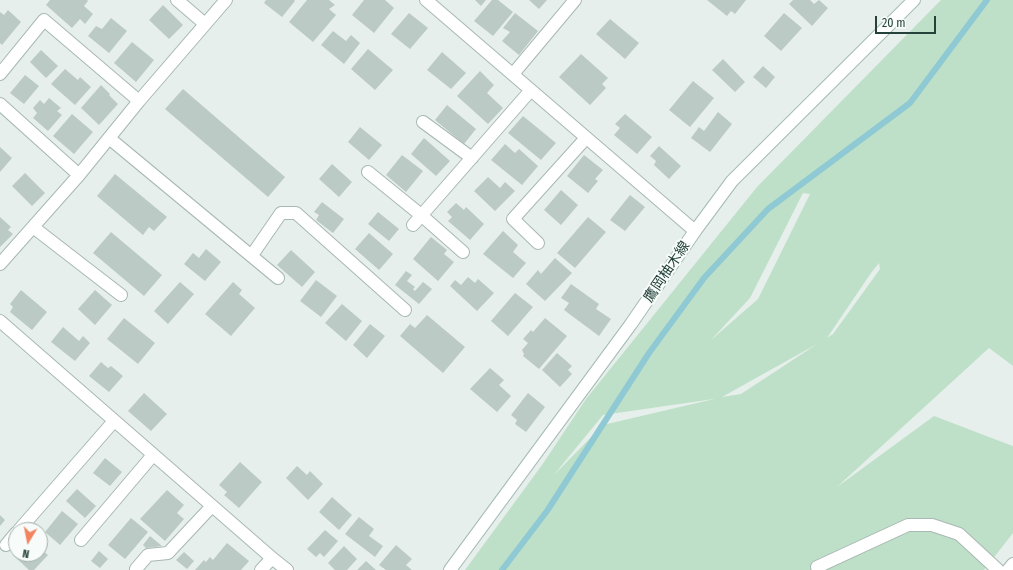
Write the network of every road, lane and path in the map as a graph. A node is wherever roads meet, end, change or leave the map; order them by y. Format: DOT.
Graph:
graph roads {
  1 [pos="177,0"];
  2 [pos="226,0"];
  3 [pos="426,0"];
  4 [pos="576,0"];
  5 [pos="914,0"];
  6 [pos="205,24"];
  7 [pos="0,74"];
  8 [pos="513,74"];
  9 [pos="532,90"];
  10 [pos="139,101"];
  11 [pos="0,104"];
  12 [pos="423,122"];
  13 [pos="109,138"];
  14 [pos="586,138"];
  15 [pos="472,158"];
  16 [pos="368,172"];
  17 [pos="79,175"];
  18 [pos="421,215"];
  19 [pos="413,225"];
  20 [pos="33,227"];
  21 [pos="695,231"];
  22 [pos="538,243"];
  23 [pos="463,252"];
  24 [pos="252,255"];
  25 [pos="0,264"];
  26 [pos="278,278"];
  27 [pos="121,295"];
  28 [pos="404,310"];
  29 [pos="0,322"];
  30 [pos="114,421"];
  31 [pos="153,455"];
  32 [pos="212,506"];
  33 [pos="26,522"];
  34 [pos="81,540"];
  35 [pos="272,558"];
  36 [pos="1013,564"];
  37 [pos="817,567"];
  38 [pos="136,568"];
  39 [pos="261,570"];
  40 [pos="287,570"];
  41 [pos="450,570"];
  42 [pos="998,570"];
  43 [pos="1008,570"];
  1 -- 6 [label="street"];
  2 -- 6 [label="street"];
  3 -- 8 [label="street"];
  4 -- 8 [label="street"];
  5 -- 21 [label="street, 鷹岡柚木線"];
  6 -- 10 [label="street"];
  7 -- 10 [label="street"];
  8 -- 9 [label="street"];
  9 -- 14 [label="street"];
  9 -- 15 [label="street"];
  10 -- 13 [label="street"];
  11 -- 17 [label="street"];
  12 -- 15 [label="street"];
  13 -- 17 [label="street"];
  13 -- 24 [label="street"];
  14 -- 21 [label="street"];
  14 -- 22 [label="street"];
  15 -- 18 [label="street"];
  16 -- 18 [label="street"];
  17 -- 20 [label="street"];
  18 -- 19 [label="street"];
  18 -- 23 [label="street"];
  20 -- 25 [label="street"];
  20 -- 27 [label="street"];
  21 -- 41 [label="street, 鷹岡柚木線"];
  24 -- 26 [label="street"];
  24 -- 28 [label="street"];
  29 -- 30 [label="street"];
  30 -- 31 [label="street"];
  30 -- 33 [label="street"];
  31 -- 32 [label="street"];
  31 -- 34 [label="street"];
  32 -- 35 [label="street"];
  32 -- 38 [label="street"];
  35 -- 39 [label="street"];
  35 -- 40 [label="street"];
  36 -- 43 [label="street"];
  37 -- 42 [label="street"];
}
